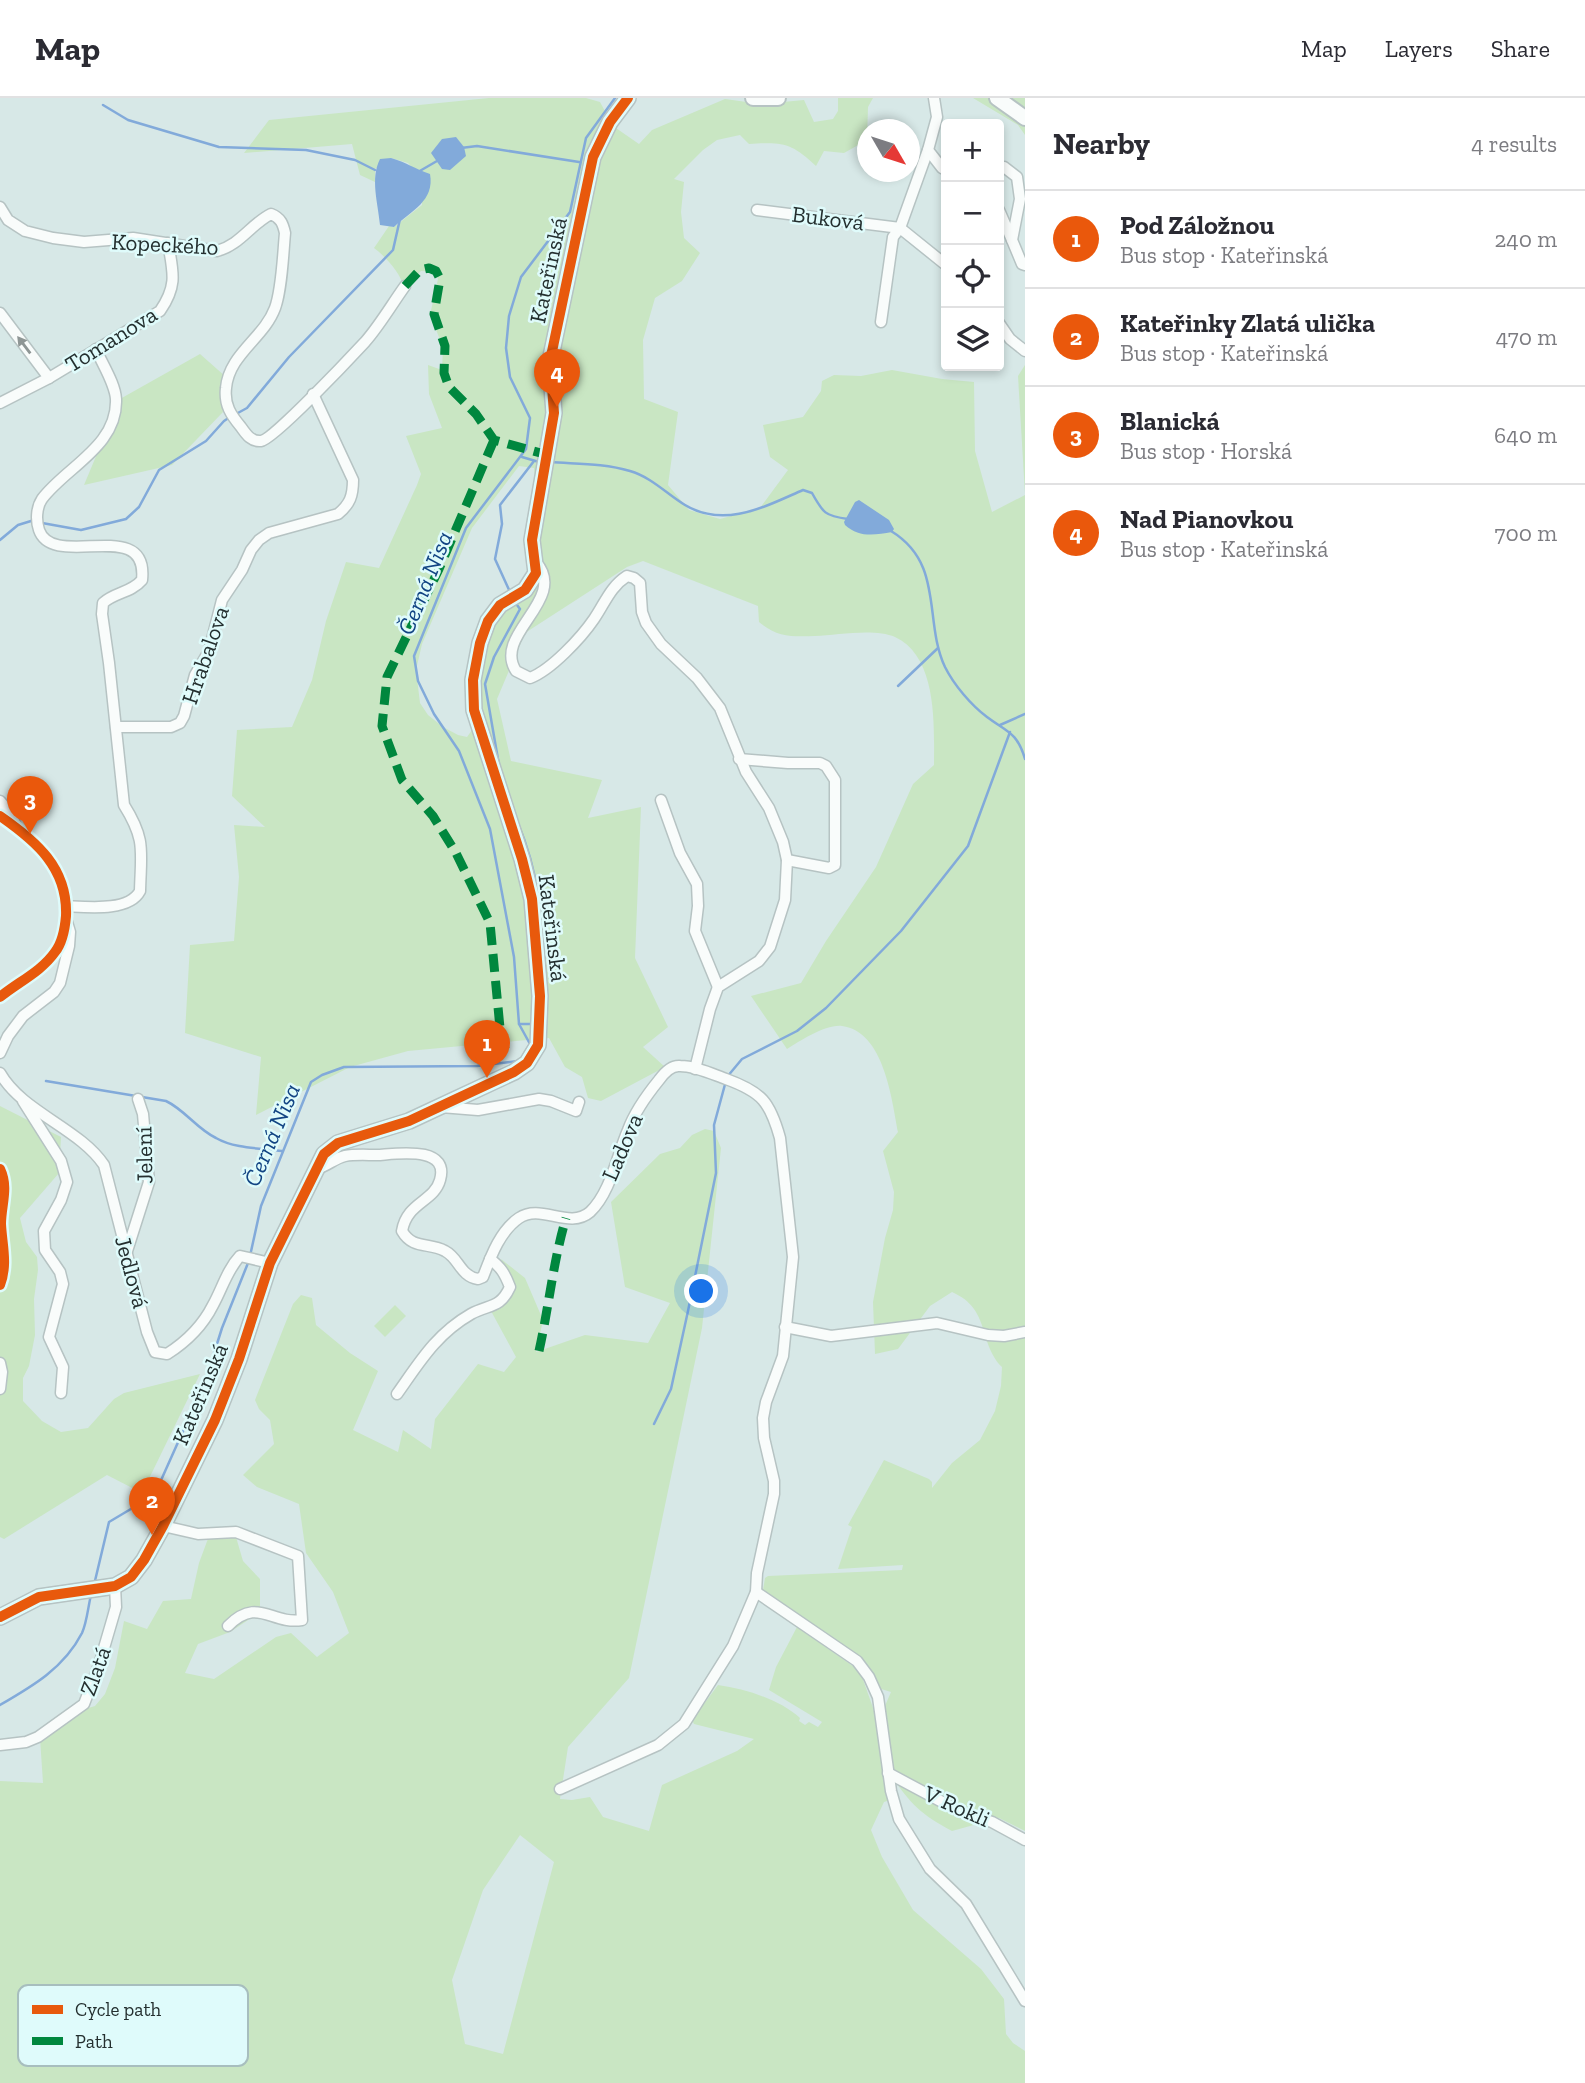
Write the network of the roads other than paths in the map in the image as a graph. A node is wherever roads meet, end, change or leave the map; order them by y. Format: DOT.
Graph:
graph roads {
  1 [pos="628,98"];
  2 [pos="753,98"];
  3 [pos="778,98"];
  4 [pos="934,98"];
  5 [pos="997,98"];
  6 [pos="1025,118"];
  7 [pos="928,150"];
  8 [pos="941,167"];
  9 [pos="1004,168"];
  10 [pos="0,207"];
  11 [pos="757,210"];
  12 [pos="1004,222"];
  13 [pos="900,228"];
  14 [pos="1012,240"];
  15 [pos="168,243"];
  16 [pos="941,261"];
  17 [pos="1025,265"];
  18 [pos="405,286"];
  19 [pos="0,313"];
  20 [pos="881,322"];
  21 [pos="1004,330"];
  22 [pos="96,349"];
  23 [pos="1025,351"];
  24 [pos="49,378"];
  25 [pos="313,394"];
  26 [pos="0,403"];
  27 [pos="536,562"];
  28 [pos="117,727"];
  29 [pos="739,759"];
  30 [pos="661,800"];
  31 [pos="0,801"];
  32 [pos="0,816"];
  33 [pos="16,828"];
  34 [pos="787,860"];
  35 [pos="66,906"];
  36 [pos="66,919"];
  37 [pos="718,987"];
  38 [pos="0,997"];
  39 [pos="0,1053"];
  40 [pos="695,1069"];
  41 [pos="0,1073"];
  42 [pos="19,1094"];
  43 [pos="138,1099"];
  44 [pos="579,1102"];
  45 [pos="440,1107"];
  46 [pos="0,1169"];
  47 [pos="315,1169"];
  48 [pos="127,1251"];
  49 [pos="490,1259"];
  50 [pos="265,1262"];
  51 [pos="0,1285"];
  52 [pos="785,1326"];
  53 [pos="1025,1332"];
  54 [pos="0,1363"];
  55 [pos="0,1389"];
  56 [pos="61,1393"];
  57 [pos="397,1394"];
  58 [pos="163,1526"];
  59 [pos="102,1588"];
  60 [pos="755,1592"];
  61 [pos="0,1617"];
  62 [pos="228,1626"];
  63 [pos="0,1745"];
  64 [pos="888,1773"];
  65 [pos="560,1790"];
  66 [pos="1025,1840"];
  67 [pos="1025,2001"];
  1 -- 27 [label="street, Kateřinská"];
  2 -- 3 [label="street"];
  4 -- 7 [label="street, Buková"];
  5 -- 6 [label="street"];
  7 -- 8 [label="street"];
  7 -- 13 [label="street, Buková"];
  9 -- 14 [label="street"];
  10 -- 15 [label="street, Kopeckého"];
  11 -- 13 [label="street, Buková"];
  12 -- 14 [label="street"];
  13 -- 16 [label="street"];
  13 -- 20 [label="street, Buková"];
  14 -- 17 [label="street"];
  15 -- 22 [label="street, Tomanova"];
  15 -- 25 [label="street, Kopeckého"];
  18 -- 25 [label="street, Kopeckého"];
  24 -- 19 [label="street, one-way"];
  21 -- 23 [label="street"];
  22 -- 24 [label="street, Tomanova"];
  22 -- 28 [label="street"];
  24 -- 26 [label="street, Tomanova"];
  25 -- 28 [label="street, Hrabalova"];
  27 -- 29 [label="street"];
  27 -- 45 [label="street, Kateřinská"];
  28 -- 35 [label="street"];
  29 -- 34 [label="street"];
  29 -- 34 [label="street"];
  30 -- 37 [label="street"];
  31 -- 33 [label="street"];
  32 -- 33 [label="street"];
  33 -- 35 [label="street"];
  34 -- 37 [label="street"];
  35 -- 36 [label="street"];
  36 -- 38 [label="street"];
  36 -- 39 [label="street"];
  37 -- 40 [label="street"];
  40 -- 49 [label="street, Ladova"];
  40 -- 52 [label="street, Ladova"];
  41 -- 42 [label="street, Jedlová"];
  42 -- 48 [label="street, Jedlová"];
  42 -- 56 [label="street"];
  43 -- 48 [label="street, Jelení"];
  44 -- 45 [label="street"];
  45 -- 47 [label="street, Kateřinská"];
  46 -- 51 [label="street"];
  47 -- 49 [label="street, Ladova"];
  47 -- 50 [label="street, Kateřinská"];
  48 -- 50 [label="street, Jedlová"];
  49 -- 57 [label="street"];
  50 -- 58 [label="street, Kateřinská"];
  52 -- 53 [label="street"];
  52 -- 60 [label="street, Ladova"];
  54 -- 55 [label="street"];
  58 -- 59 [label="street, Kateřinská"];
  58 -- 62 [label="street"];
  59 -- 61 [label="street"];
  59 -- 63 [label="street, Zlatá"];
  60 -- 64 [label="street"];
  60 -- 65 [label="street, Ladova"];
  64 -- 66 [label="street, V Rokli"];
  64 -- 67 [label="street"];
}
